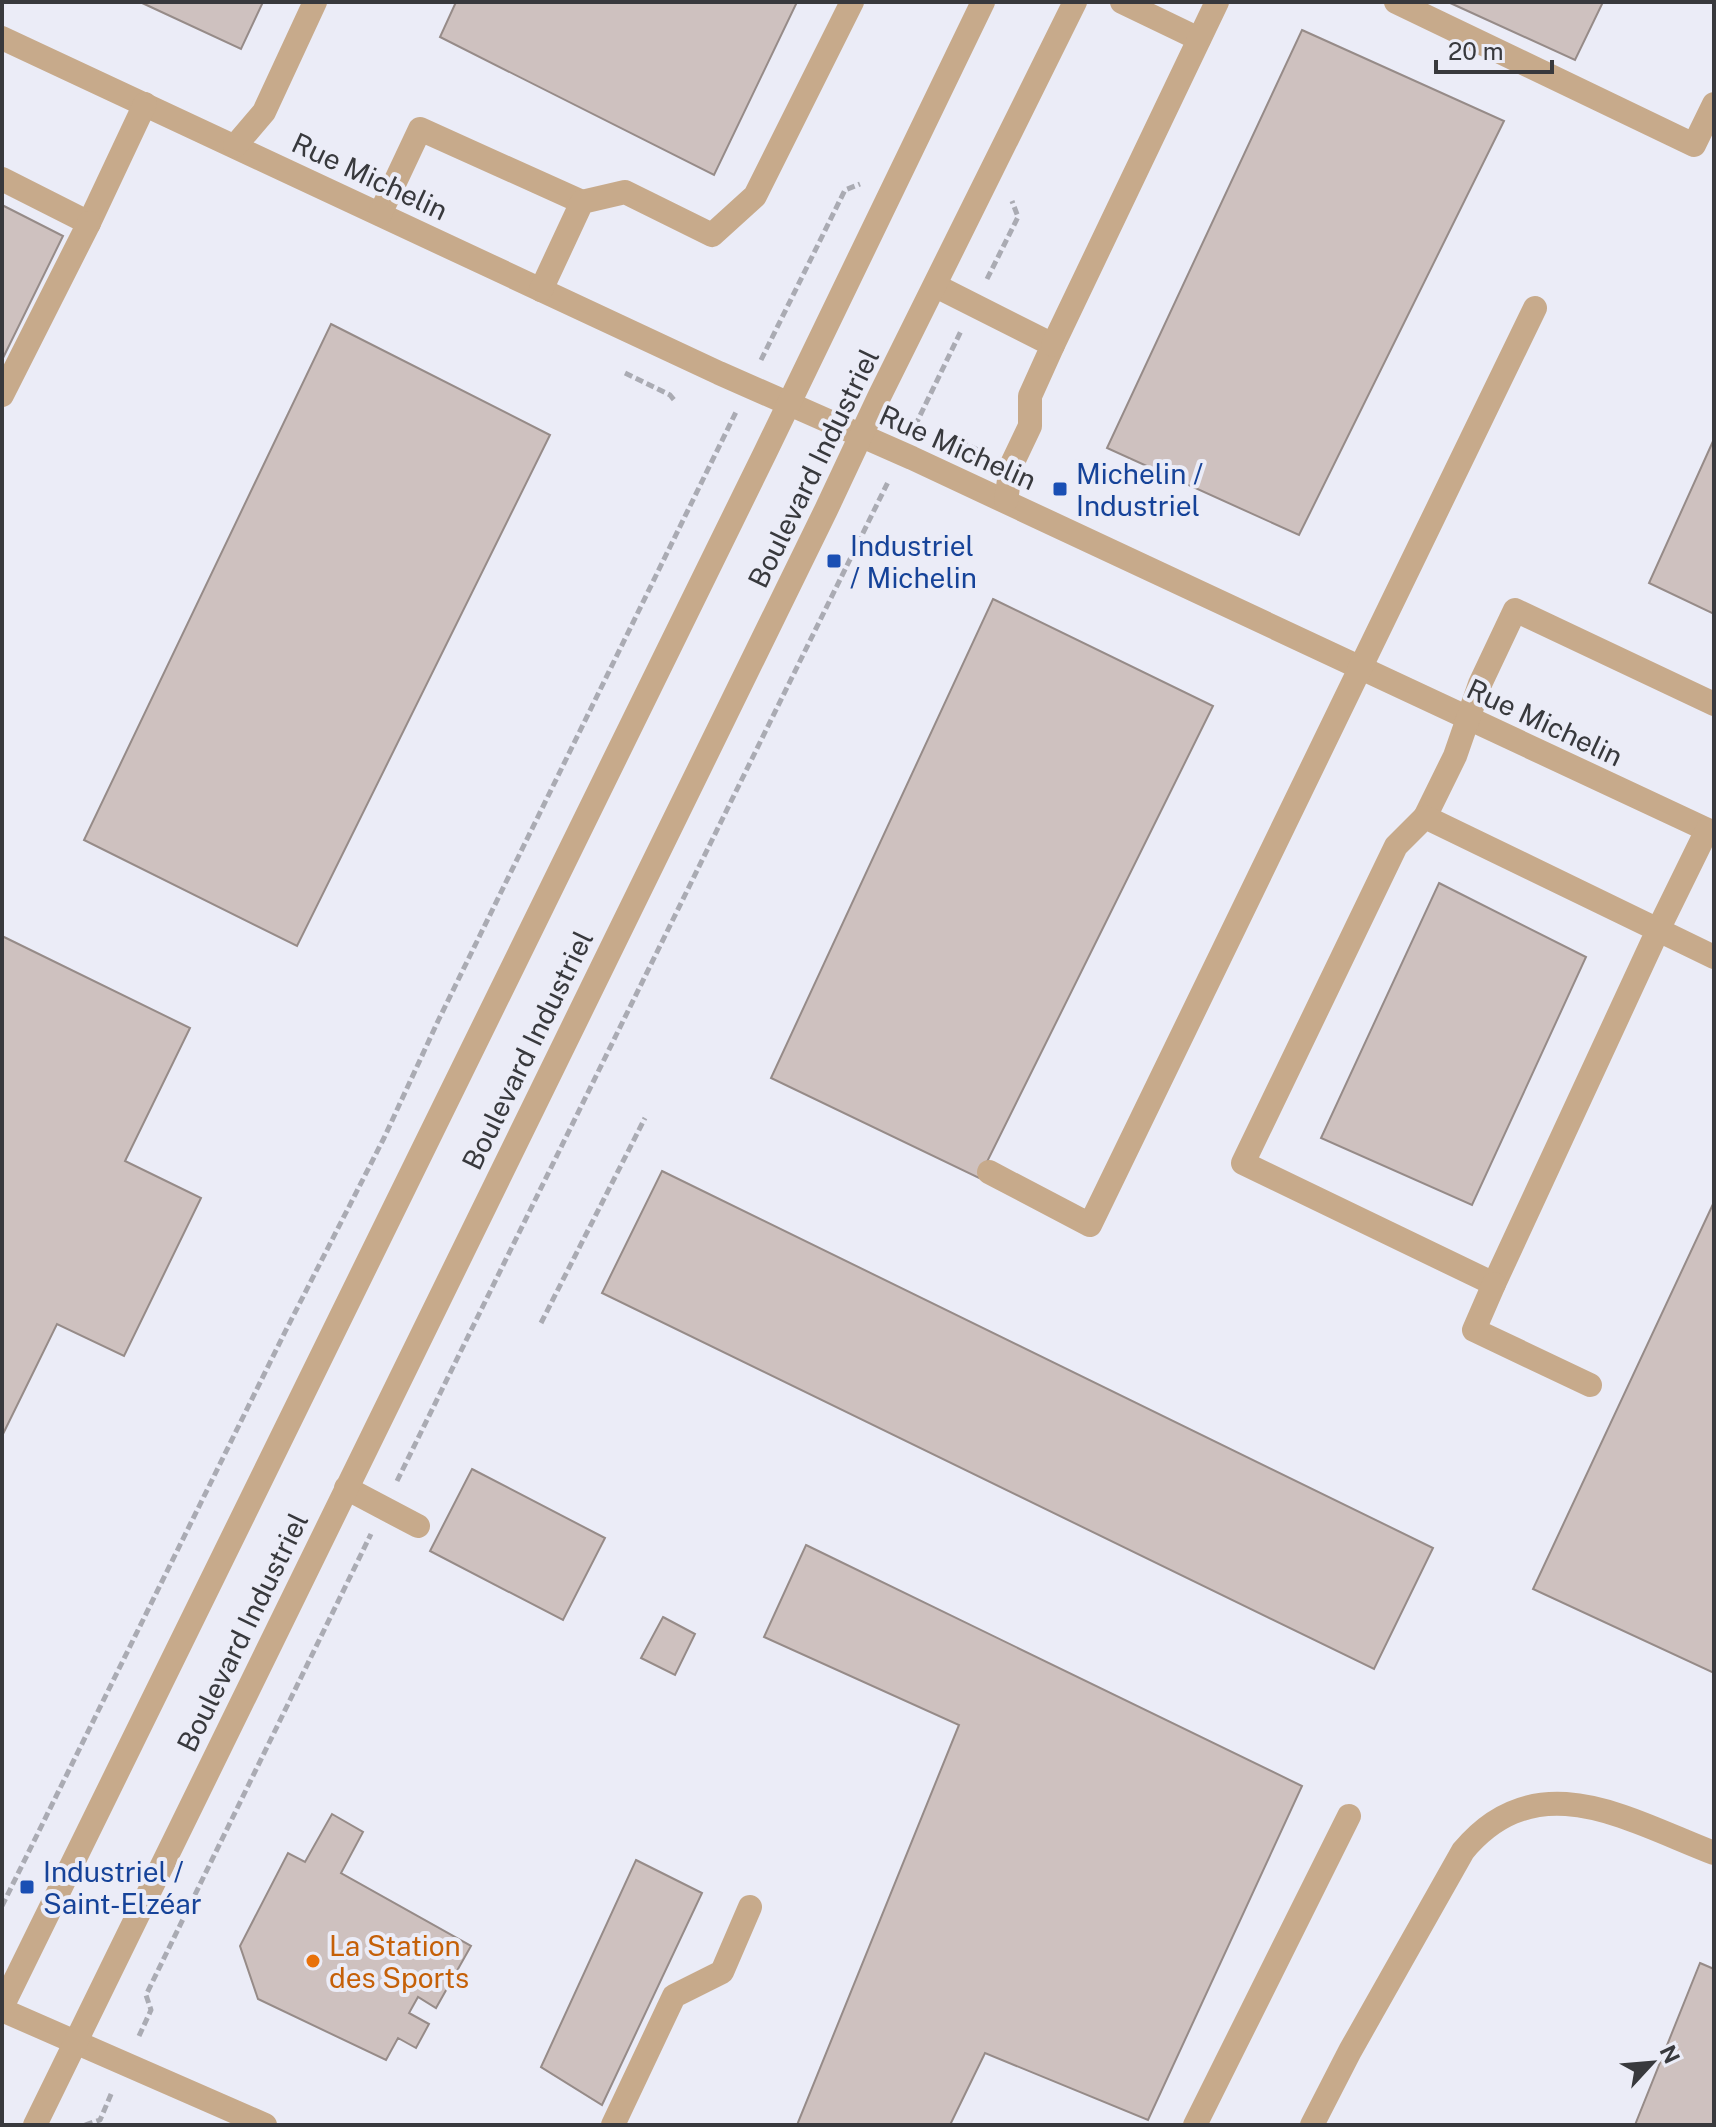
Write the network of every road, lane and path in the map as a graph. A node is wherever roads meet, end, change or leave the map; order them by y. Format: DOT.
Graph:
graph roads {
  1 [pos="315,2"];
  2 [pos="852,2"];
  3 [pos="1075,2"];
  4 [pos="1122,2"];
  5 [pos="1217,2"];
  6 [pos="1396,2"];
  7 [pos="978,4"];
  8 [pos="2,38"];
  9 [pos="1199,39"];
  10 [pos="145,104"];
  11 [pos="1714,104"];
  12 [pos="235,146"];
  13 [pos="2,179"];
  14 [pos="845,190"];
  15 [pos="582,202"];
  16 [pos="380,214"];
  17 [pos="1018,217"];
  18 [pos="89,223"];
  19 [pos="983,285"];
  20 [pos="936,286"];
  21 [pos="541,290"];
  22 [pos="1535,308"];
  23 [pos="964,323"];
  24 [pos="776,329"];
  25 [pos="1053,345"];
  26 [pos="625,373"];
  27 [pos="2,395"];
  28 [pos="675,401"];
  29 [pos="788,403"];
  30 [pos="926,404"];
  31 [pos="860,436"];
  32 [pos="721,443"];
  33 [pos="1006,501"];
  34 [pos="865,525"];
  35 [pos="1360,669"];
  36 [pos="1714,704"];
  37 [pos="1469,719"];
  38 [pos="1425,817"];
  39 [pos="1711,832"];
  40 [pos="1658,930"];
  41 [pos="1714,957"];
  42 [pos="645,1118"];
  43 [pos="989,1172"];
  44 [pos="1494,1284"];
  45 [pos="541,1323"];
  46 [pos="1590,1385"];
  47 [pos="346,1488"];
  48 [pos="384,1508"];
  49 [pos="418,1526"];
  50 [pos="1349,1816"];
  51 [pos="1714,1853"];
  52 [pos="2,1906"];
  53 [pos="750,1907"];
  54 [pos="2,2008"];
  55 [pos="151,2010"];
  56 [pos="74,2042"];
  57 [pos="100,2120"];
  58 [pos="35,2125"];
  59 [pos="85,2125"];
  60 [pos="265,2125"];
  61 [pos="613,2125"];
  62 [pos="1195,2125"];
  63 [pos="1312,2125"];
  1 -- 12 [label="street"];
  2 -- 15 [label="street"];
  3 -- 20 [label="street, Boulevard Industriel"];
  4 -- 9 [label="street"];
  5 -- 9 [label="street"];
  6 -- 11 [label="street"];
  7 -- 29 [label="street, Boulevard Industriel"];
  8 -- 10 [label="street, Rue Michelin"];
  9 -- 25 [label="street"];
  10 -- 12 [label="street, Rue Michelin"];
  10 -- 18 [label="street"];
  12 -- 16 [label="street, Rue Michelin"];
  13 -- 18 [label="street"];
  14 -- 24 [label="path"];
  15 -- 16 [label="street"];
  15 -- 21 [label="street"];
  16 -- 21 [label="street, Rue Michelin"];
  17 -- 19 [label="path"];
  18 -- 27 [label="street"];
  20 -- 25 [label="street"];
  20 -- 31 [label="street, Boulevard Industriel"];
  21 -- 29 [label="street, Rue Michelin"];
  22 -- 35 [label="street"];
  23 -- 30 [label="path"];
  25 -- 33 [label="street"];
  26 -- 28 [label="path"];
  29 -- 31 [label="street, Rue Michelin"];
  29 -- 54 [label="street, Boulevard Industriel"];
  31 -- 33 [label="street, Rue Michelin"];
  31 -- 47 [label="street, Boulevard Industriel"];
  32 -- 52 [label="path"];
  33 -- 35 [label="street, Rue Michelin"];
  34 -- 48 [label="path"];
  35 -- 37 [label="street, Rue Michelin"];
  35 -- 43 [label="street"];
  36 -- 37 [label="street"];
  37 -- 38 [label="street"];
  37 -- 39 [label="street, Rue Michelin"];
  38 -- 40 [label="street"];
  38 -- 44 [label="street"];
  39 -- 40 [label="street"];
  40 -- 41 [label="street"];
  40 -- 44 [label="street"];
  42 -- 45 [label="path"];
  44 -- 46 [label="street"];
  47 -- 48 [label="street"];
  47 -- 56 [label="street, Boulevard Industriel"];
  48 -- 49 [label="street"];
  48 -- 55 [label="path"];
  50 -- 62 [label="street"];
  51 -- 63 [label="street"];
  53 -- 61 [label="street"];
  54 -- 56 [label="street"];
  56 -- 58 [label="street, Boulevard Industriel"];
  56 -- 60 [label="street"];
  57 -- 59 [label="path"];
}
